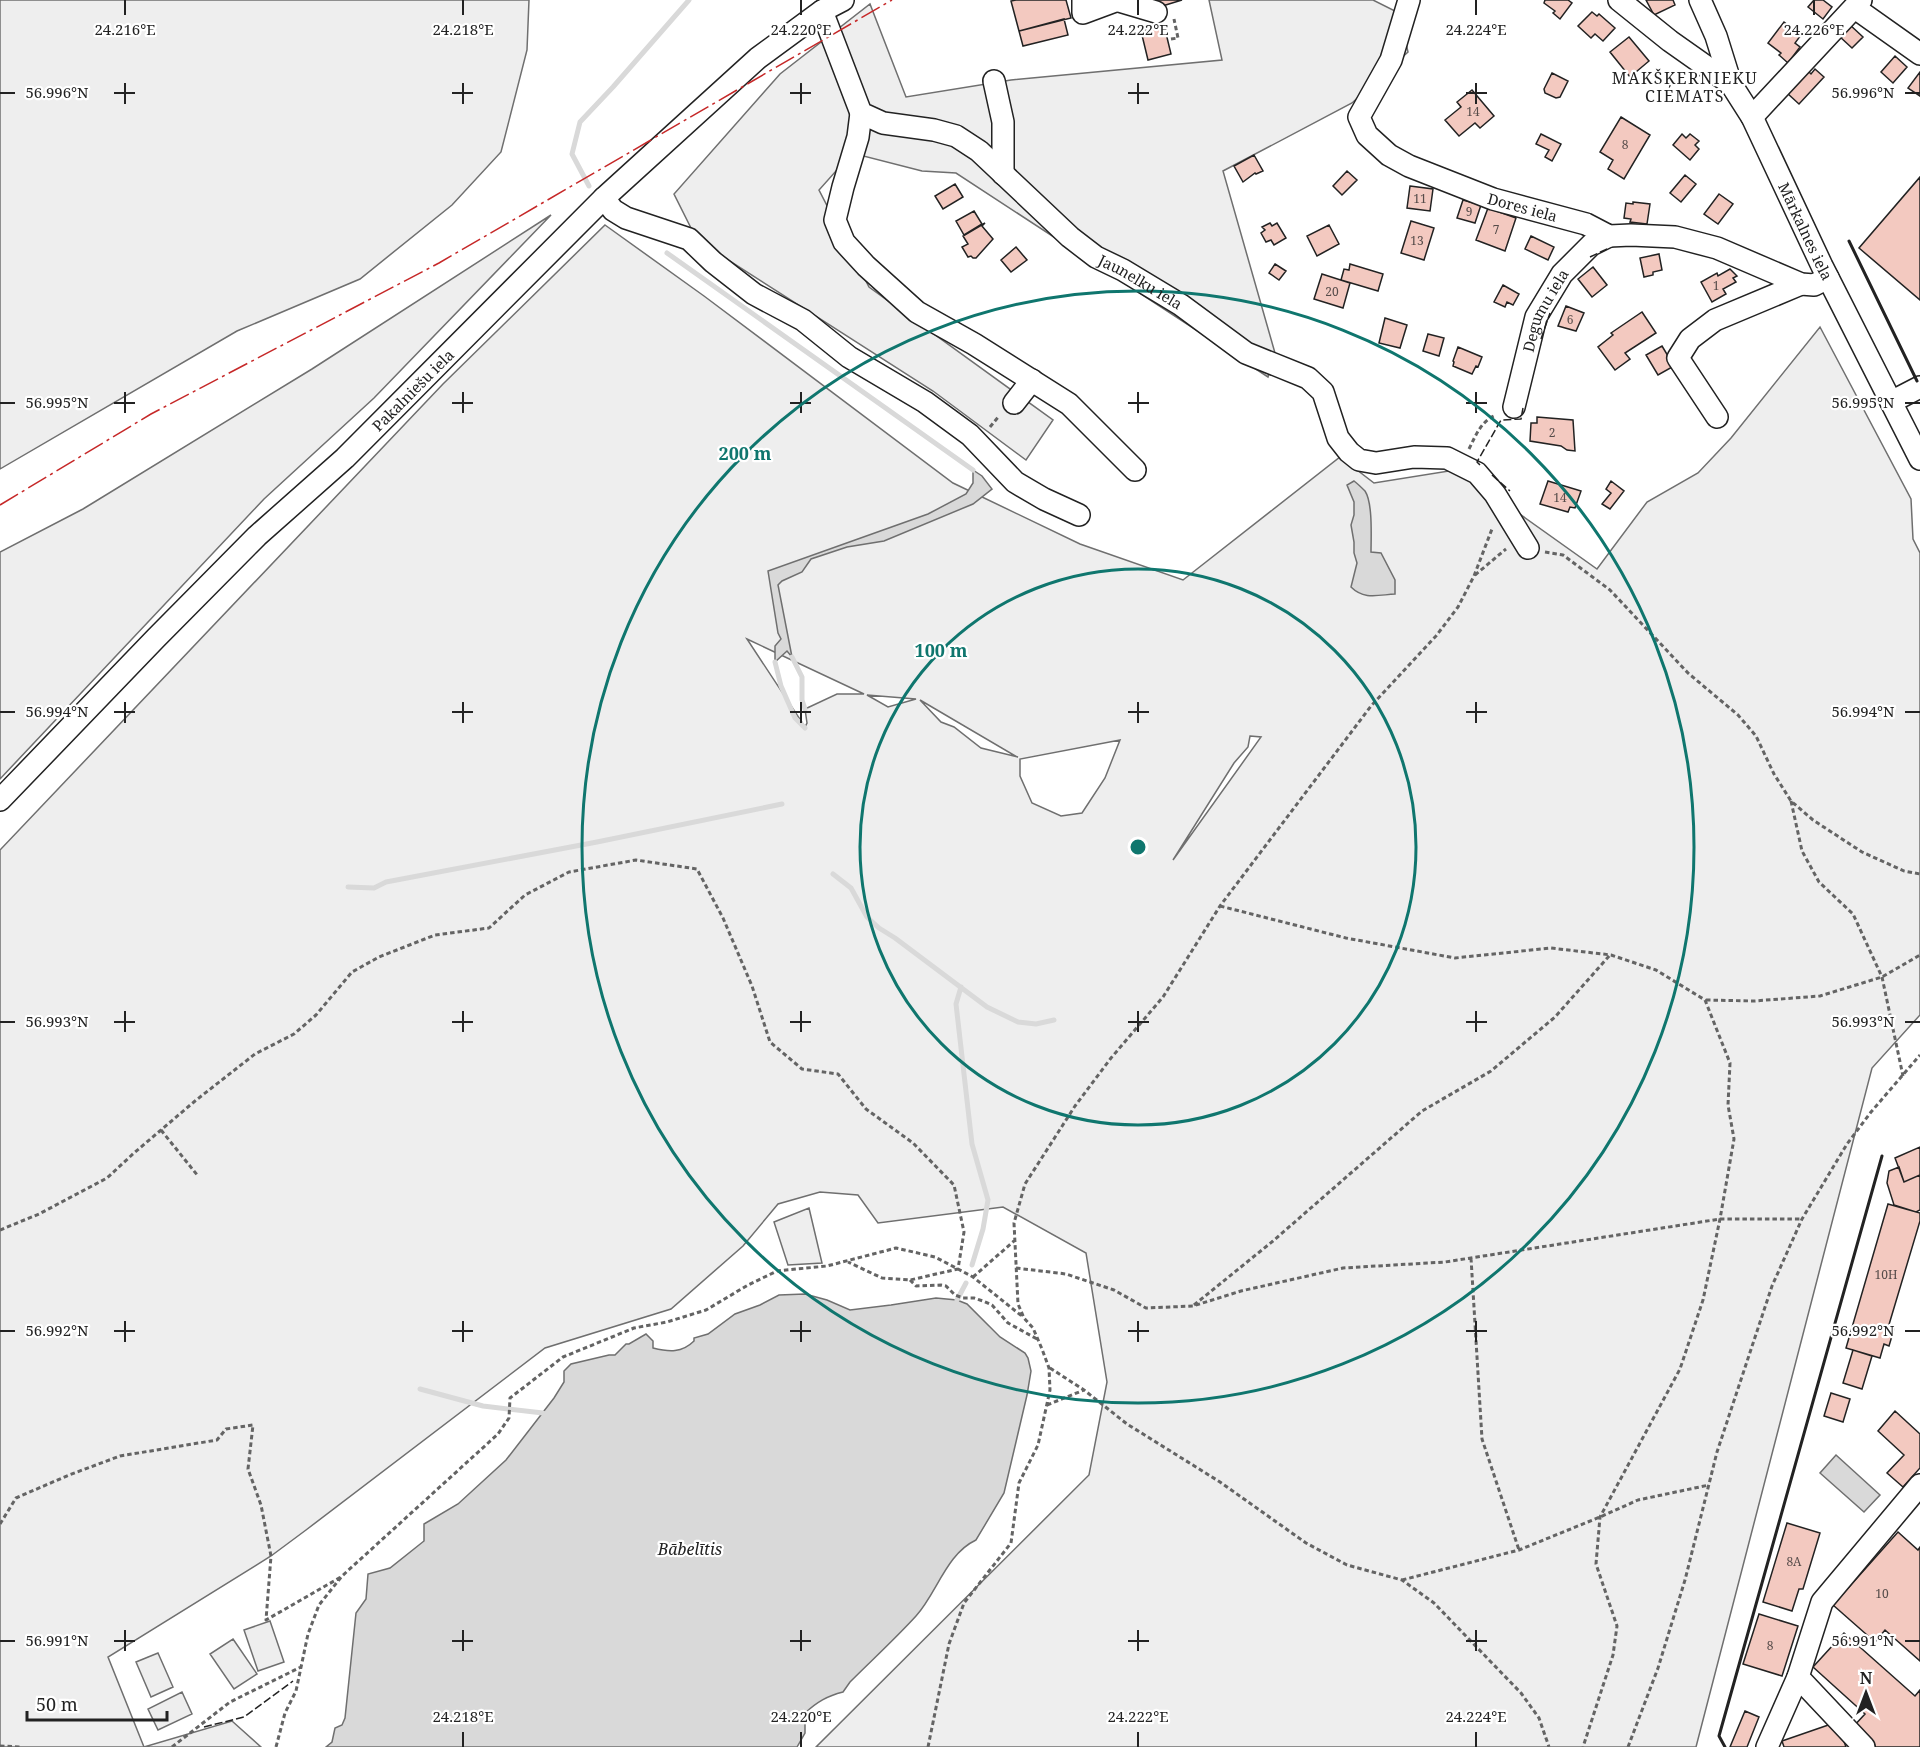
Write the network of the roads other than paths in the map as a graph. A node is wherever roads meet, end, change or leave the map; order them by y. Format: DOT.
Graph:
graph roads {
  1 [pos="843,0"];
  2 [pos="1083,0"];
  3 [pos="1118,0"];
  4 [pos="1409,0"];
  5 [pos="1619,0"];
  6 [pos="1700,0"];
  7 [pos="1858,4"];
  8 [pos="822,11"];
  9 [pos="1164,14"];
  10 [pos="1920,54"];
  11 [pos="994,81"];
  12 [pos="1731,84"];
  13 [pos="861,113"];
  14 [pos="1752,117"];
  15 [pos="1002,174"];
  16 [pos="604,198"];
  17 [pos="1610,236"];
  18 [pos="1828,278"];
  19 [pos="1801,284"];
  20 [pos="1032,380"];
  21 [pos="1920,387"];
  22 [pos="1890,402"];
  23 [pos="1014,403"];
  24 [pos="1514,407"];
  25 [pos="1716,417"];
  26 [pos="1920,459"];
  27 [pos="1135,470"];
  28 [pos="1079,515"];
  29 [pos="1528,548"];
  30 [pos="0,800"];
  31 [pos="1920,1485"];
  32 [pos="1798,1677"];
  33 [pos="1767,1747"];
  34 [pos="1864,1747"];
  1 -- 8 [label="street, Pakalniešu iela"];
  2 -- 3 [label="street"];
  3 -- 9 [label="street"];
  4 -- 17 [label="street, Dores iela"];
  5 -- 12 [label="street"];
  6 -- 12 [label="street, Mārkalnes iela"];
  7 -- 10 [label="street"];
  7 -- 14 [label="street"];
  8 -- 13 [label="street"];
  8 -- 16 [label="street, Pakalniešu iela"];
  11 -- 15 [label="street"];
  12 -- 14 [label="street, Mārkalnes iela"];
  13 -- 15 [label="street, Jaunelku iela"];
  13 -- 20 [label="street"];
  14 -- 18 [label="street, Mārkalnes iela"];
  15 -- 29 [label="street, Jaunelku iela"];
  16 -- 28 [label="street"];
  16 -- 30 [label="street, Pakalniešu iela"];
  17 -- 19 [label="street, Dores iela"];
  17 -- 24 [label="street, Degumu iela"];
  18 -- 19 [label="street"];
  18 -- 22 [label="street, Mārkalnes iela"];
  19 -- 25 [label="street"];
  20 -- 23 [label="street"];
  20 -- 27 [label="street"];
  21 -- 22 [label="street"];
  22 -- 26 [label="street, Mārkalnes iela"];
  31 -- 32 [label="street"];
  32 -- 33 [label="street"];
  32 -- 34 [label="street"];
}
